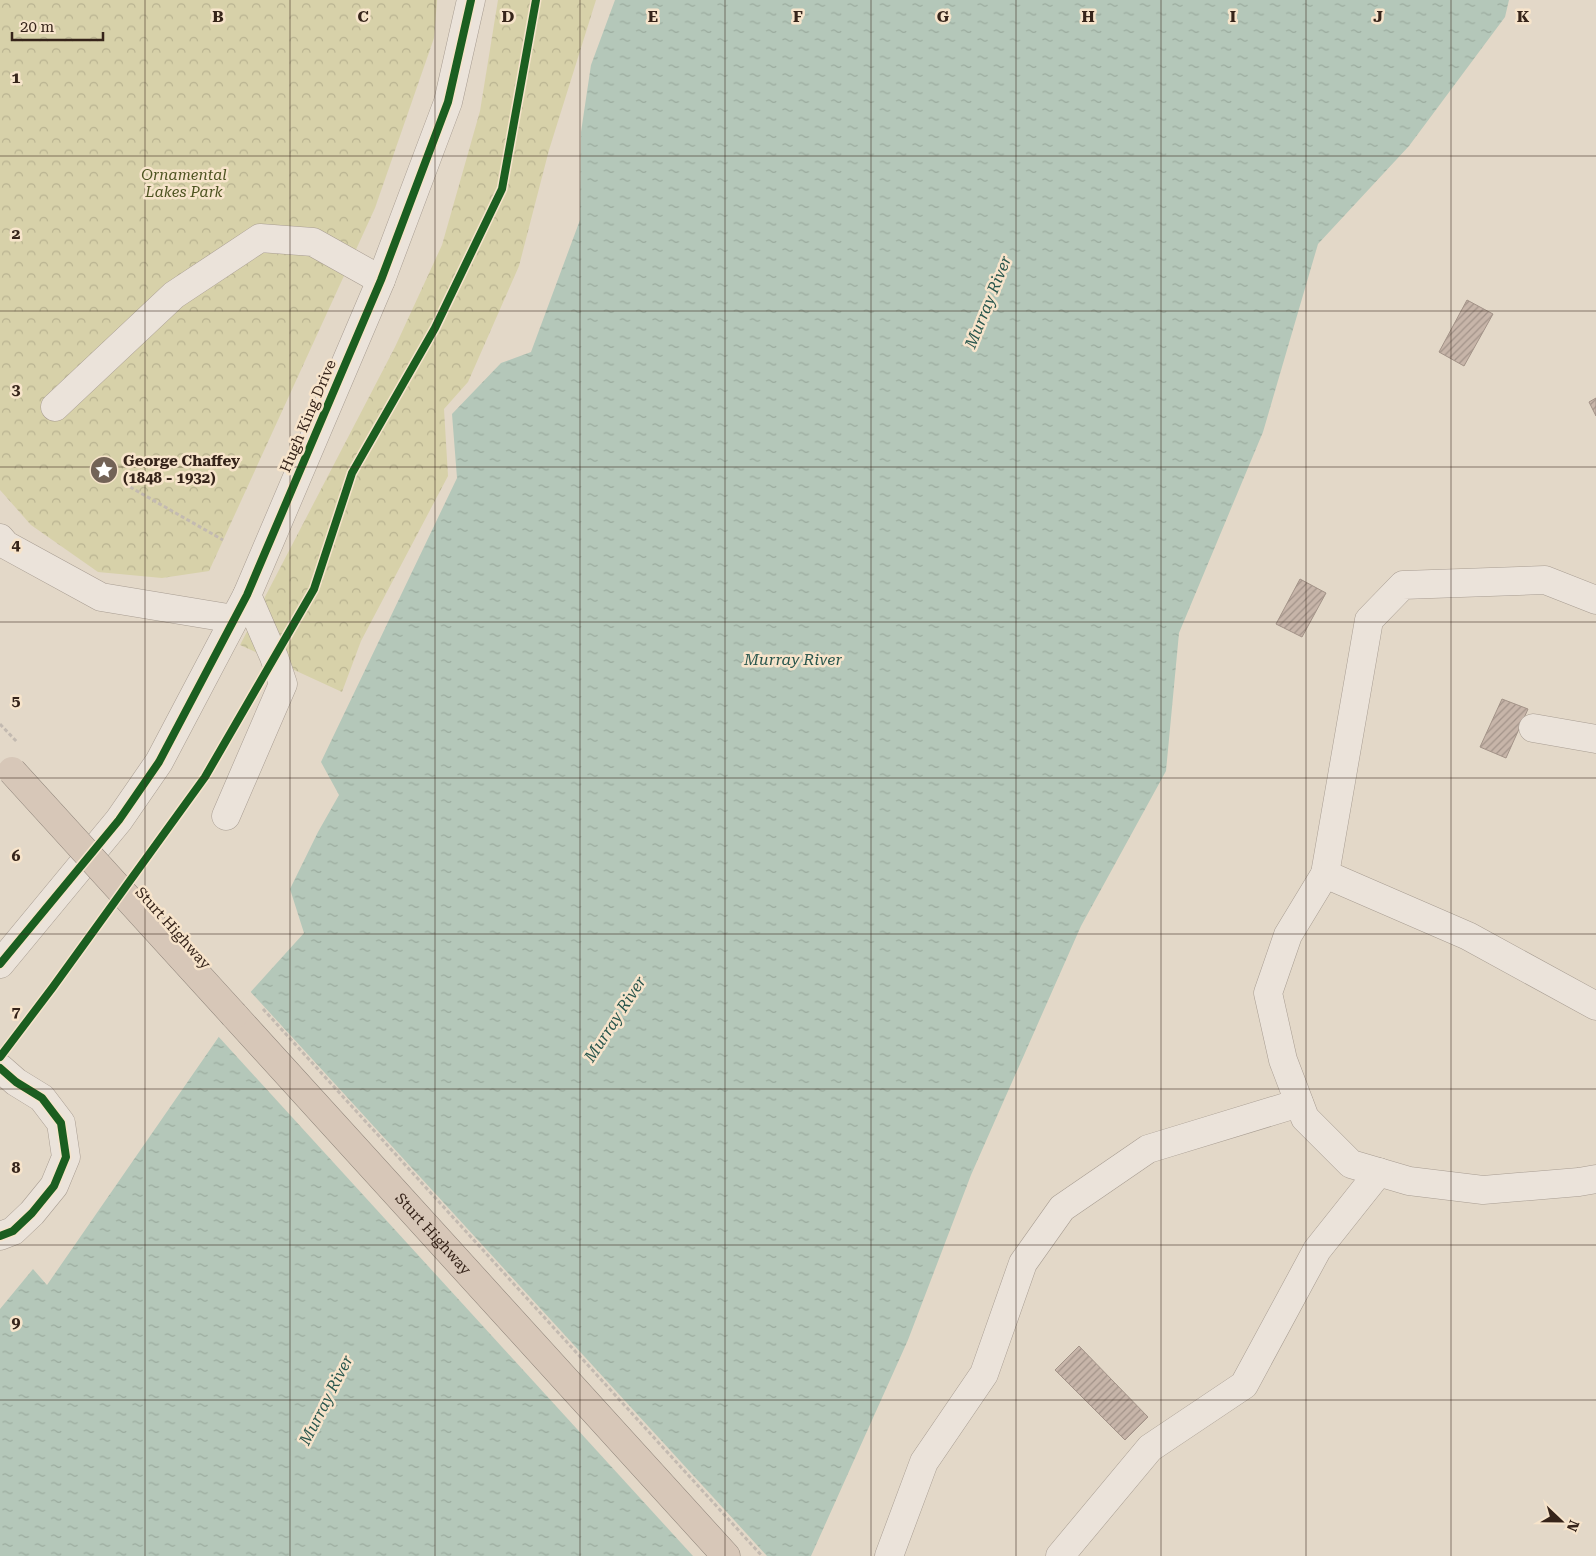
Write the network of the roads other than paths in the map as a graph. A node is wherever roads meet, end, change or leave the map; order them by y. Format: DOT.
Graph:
graph roads {
  1 [pos="471,0"];
  2 [pos="381,280"];
  3 [pos="55,407"];
  4 [pos="0,538"];
  5 [pos="247,595"];
  6 [pos="1596,600"];
  7 [pos="234,619"];
  8 [pos="1533,728"];
  9 [pos="1596,739"];
  10 [pos="12,759"];
  11 [pos="226,816"];
  12 [pos="1325,874"];
  13 [pos="0,964"];
  14 [pos="1596,1006"];
  15 [pos="0,1068"];
  16 [pos="1299,1103"];
  17 [pos="1379,1172"];
  18 [pos="1596,1179"];
  19 [pos="0,1236"];
  20 [pos="726,1556"];
  21 [pos="889,1556"];
  22 [pos="1060,1556"];
  1 -- 2 [label="street, Hugh King Drive"];
  2 -- 3 [label="street"];
  2 -- 5 [label="street, Hugh King Drive"];
  4 -- 7 [label="street"];
  5 -- 7 [label="street, Hugh King Drive"];
  5 -- 11 [label="street"];
  6 -- 12 [label="street"];
  7 -- 13 [label="street, Hugh King Drive"];
  8 -- 9 [label="street"];
  10 -- 20 [label="highway, Sturt Highway, bridge"];
  12 -- 14 [label="street"];
  12 -- 16 [label="street"];
  15 -- 19 [label="street"];
  16 -- 17 [label="street"];
  16 -- 21 [label="street"];
  17 -- 18 [label="street"];
  17 -- 22 [label="street"];
}
